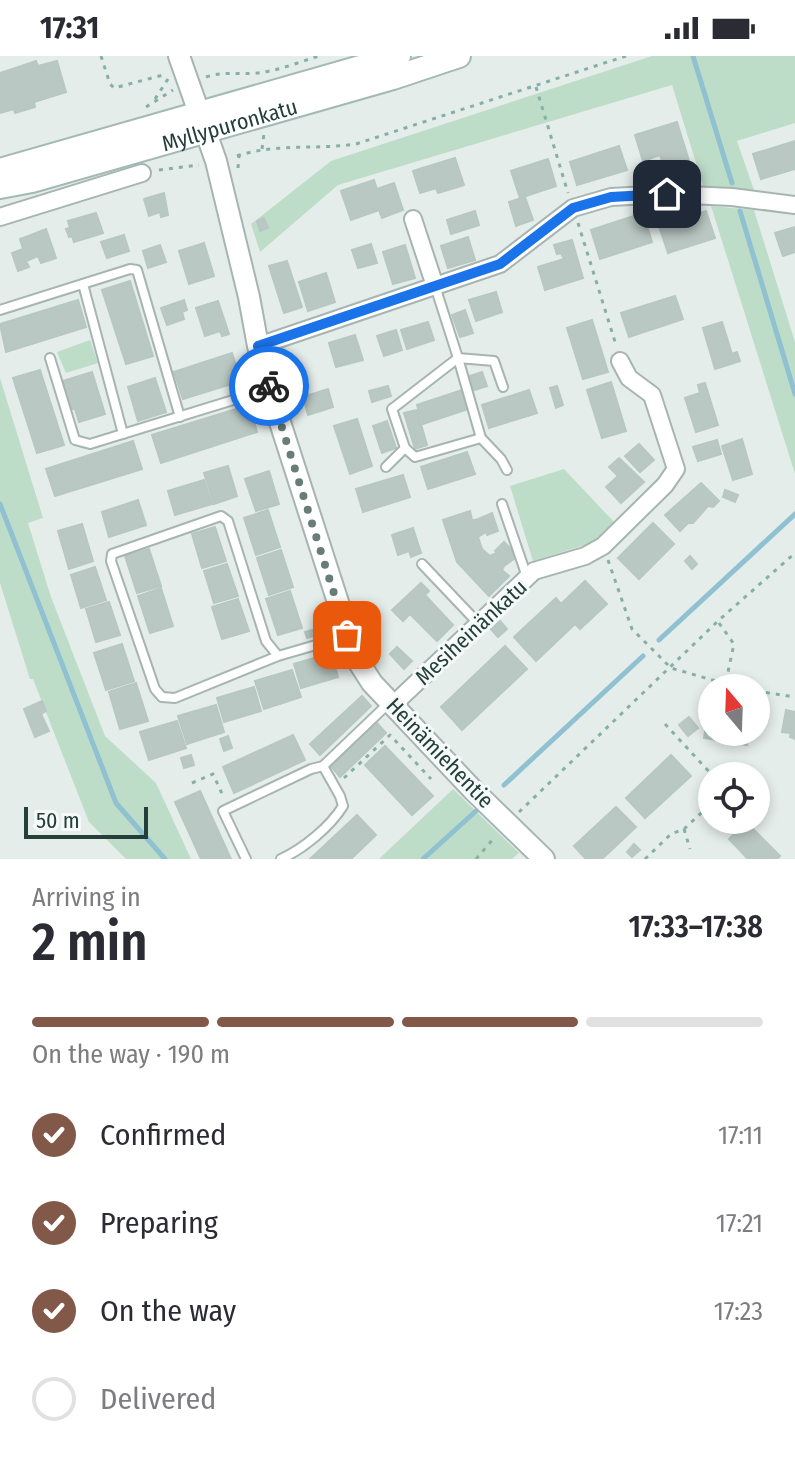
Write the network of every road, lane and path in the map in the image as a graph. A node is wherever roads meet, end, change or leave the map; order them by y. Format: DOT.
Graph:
graph roads {
  1 [pos="101,56"];
  2 [pos="319,56"];
  3 [pos="399,56"];
  4 [pos="459,56"];
  5 [pos="626,56"];
  6 [pos="173,61"];
  7 [pos="167,74"];
  8 [pos="242,74"];
  9 [pos="154,101"];
  10 [pos="203,122"];
  11 [pos="239,156"];
  12 [pos="216,161"];
  13 [pos="0,170"];
  14 [pos="142,173"];
  15 [pos="237,174"];
  16 [pos="0,187"];
  17 [pos="795,205"];
  18 [pos="0,217"];
  19 [pos="413,219"];
  20 [pos="83,284"];
  21 [pos="435,286"];
  22 [pos="0,310"];
  23 [pos="258,346"];
  24 [pos="50,358"];
  25 [pos="458,358"];
  26 [pos="620,361"];
  27 [pos="503,387"];
  28 [pos="270,389"];
  29 [pos="180,417"];
  30 [pos="123,434"];
  31 [pos="481,438"];
  32 [pos="405,448"];
  33 [pos="386,467"];
  34 [pos="507,470"];
  35 [pos="502,504"];
  36 [pos="603,546"];
  37 [pos="795,553"];
  38 [pos="422,564"];
  39 [pos="528,577"];
  40 [pos="718,621"];
  41 [pos="478,623"];
  42 [pos="347,635"];
  43 [pos="278,656"];
  44 [pos="671,668"];
  45 [pos="728,674"];
  46 [pos="698,677"];
  47 [pos="770,693"];
  48 [pos="795,697"];
  49 [pos="392,703"];
  50 [pos="665,724"];
  51 [pos="700,762"];
  52 [pos="323,766"];
  53 [pos="431,779"];
  54 [pos="192,783"];
  55 [pos="335,787"];
  56 [pos="228,809"];
  57 [pos="698,816"];
  58 [pos="508,822"];
  59 [pos="684,829"];
  60 [pos="690,849"];
  61 [pos="246,859"];
  62 [pos="281,859"];
  63 [pos="476,859"];
  64 [pos="544,859"];
  65 [pos="645,859"];
  1 -- 7 [label="path"];
  2 -- 8 [label="path"];
  3 -- 10 [label="main road, Myllypuronkatu"];
  4 -- 10 [label="main road, Myllypuronkatu"];
  5 -- 11 [label="path"];
  6 -- 7 [label="path"];
  6 -- 10 [label="street, Heinämiehentie"];
  7 -- 9 [label="path"];
  10 -- 12 [label="street, Heinämiehentie"];
  10 -- 13 [label="main road, Myllypuronkatu"];
  10 -- 16 [label="main road, Myllypuronkatu"];
  11 -- 12 [label="path"];
  11 -- 15 [label="path"];
  12 -- 14 [label="path"];
  12 -- 23 [label="street, Heinämiehentie"];
  14 -- 18 [label="street"];
  17 -- 21 [label="street"];
  19 -- 21 [label="street"];
  20 -- 22 [label="lane"];
  20 -- 29 [label="lane"];
  20 -- 30 [label="lane"];
  21 -- 23 [label="street"];
  21 -- 25 [label="lane"];
  23 -- 28 [label="street, Heinämiehentie"];
  24 -- 30 [label="lane"];
  25 -- 27 [label="lane"];
  25 -- 31 [label="lane"];
  25 -- 32 [label="lane"];
  26 -- 36 [label="street, Mesiheinänkatu"];
  28 -- 29 [label="lane"];
  28 -- 42 [label="street, Heinämiehentie"];
  29 -- 30 [label="lane"];
  31 -- 32 [label="lane"];
  31 -- 34 [label="lane"];
  32 -- 33 [label="lane"];
  35 -- 39 [label="lane"];
  36 -- 39 [label="street, Mesiheinänkatu"];
  36 -- 44 [label="path"];
  37 -- 40 [label="path"];
  38 -- 41 [label="lane"];
  39 -- 41 [label="street, Mesiheinänkatu"];
  40 -- 44 [label="path"];
  40 -- 45 [label="path"];
  41 -- 49 [label="street, Mesiheinänkatu"];
  42 -- 43 [label="lane"];
  42 -- 49 [label="street, Heinämiehentie"];
  43 -- 43 [label="lane"];
  44 -- 46 [label="path"];
  44 -- 58 [label="path"];
  47 -- 48 [label="path"];
  49 -- 52 [label="lane"];
  49 -- 58 [label="street, Heinämiehentie"];
  50 -- 51 [label="path"];
  52 -- 55 [label="lane"];
  52 -- 56 [label="lane"];
  53 -- 55 [label="path"];
  54 -- 56 [label="path"];
  55 -- 62 [label="lane"];
  56 -- 61 [label="lane"];
  57 -- 59 [label="path"];
  58 -- 63 [label="path"];
  58 -- 64 [label="street, Heinämiehentie"];
  59 -- 60 [label="path"];
  59 -- 65 [label="path"];
}
